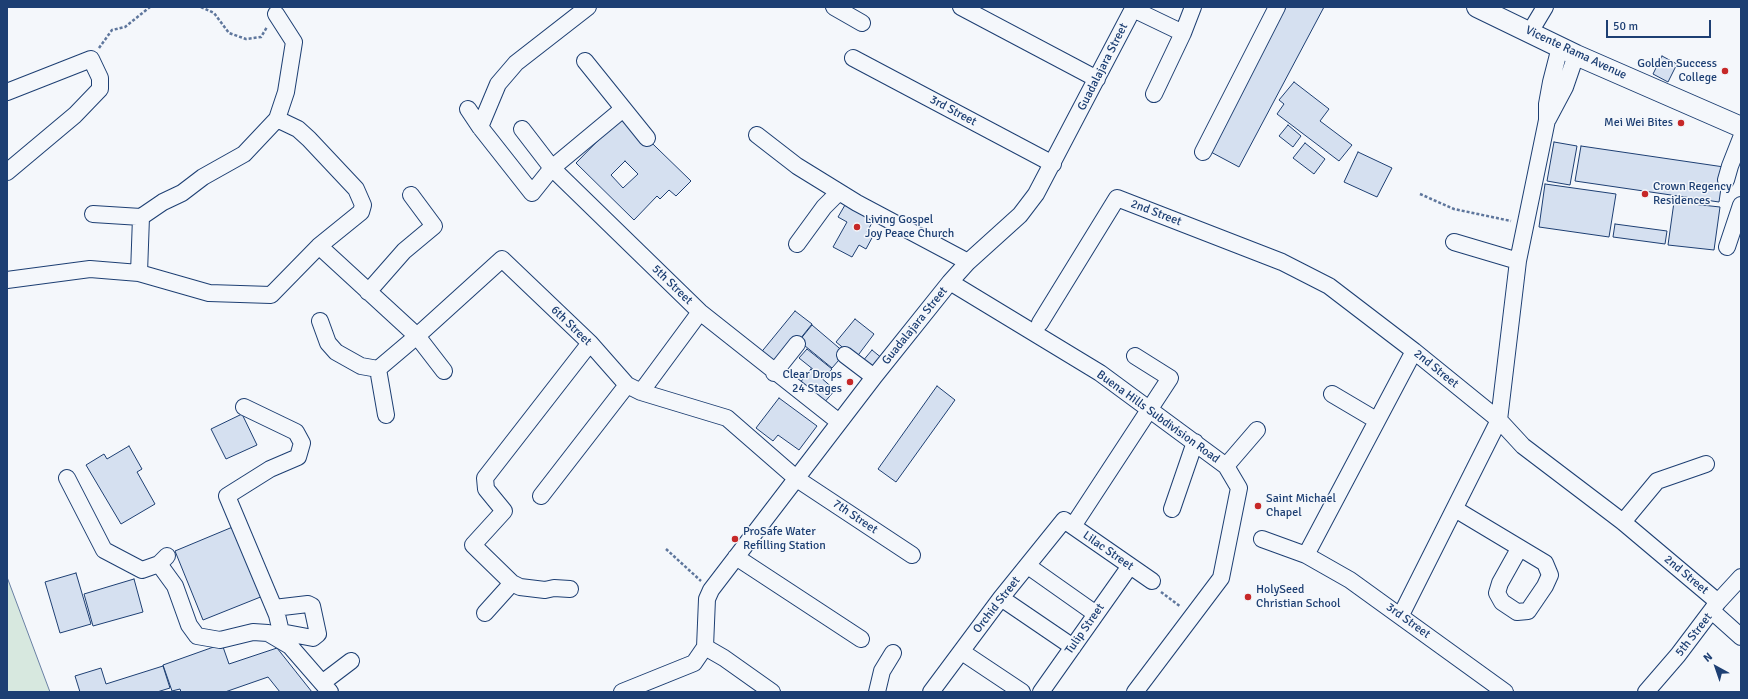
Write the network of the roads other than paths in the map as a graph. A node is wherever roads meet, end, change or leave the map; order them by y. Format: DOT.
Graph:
graph roads {
  1 [pos="588,7"];
  2 [pos="834,7"];
  3 [pos="961,7"];
  4 [pos="1193,7"];
  5 [pos="1277,7"];
  6 [pos="1476,7"];
  7 [pos="1544,7"];
  8 [pos="1134,8"];
  9 [pos="276,14"];
  10 [pos="862,23"];
  11 [pos="1530,32"];
  12 [pos="1183,33"];
  13 [pos="1568,51"];
  14 [pos="853,58"];
  15 [pos="585,61"];
  16 [pos="1097,79"];
  17 [pos="7,92"];
  18 [pos="1154,94"];
  19 [pos="468,109"];
  20 [pos="623,109"];
  21 [pos="277,118"];
  22 [pos="480,127"];
  23 [pos="1741,128"];
  24 [pos="522,129"];
  25 [pos="757,135"];
  26 [pos="647,138"];
  27 [pos="1741,138"];
  28 [pos="1203,152"];
  29 [pos="1053,164"];
  30 [pos="552,168"];
  31 [pos="7,172"];
  32 [pos="1726,180"];
  33 [pos="839,192"];
  34 [pos="411,195"];
  35 [pos="1741,205"];
  36 [pos="93,214"];
  37 [pos="140,217"];
  38 [pos="1454,242"];
  39 [pos="797,244"];
  40 [pos="319,246"];
  41 [pos="1727,247"];
  42 [pos="1518,261"];
  43 [pos="968,262"];
  44 [pos="139,273"];
  45 [pos="7,280"];
  46 [pos="950,282"];
  47 [pos="368,292"];
  48 [pos="700,312"];
  49 [pos="320,321"];
  50 [pos="1040,323"];
  51 [pos="417,336"];
  52 [pos="590,343"];
  53 [pos="798,344"];
  54 [pos="1414,351"];
  55 [pos="845,355"];
  56 [pos="1135,356"];
  57 [pos="378,369"];
  58 [pos="444,371"];
  59 [pos="774,373"];
  60 [pos="874,377"];
  61 [pos="634,389"];
  62 [pos="1332,394"];
  63 [pos="244,407"];
  64 [pos="1149,410"];
  65 [pos="386,415"];
  66 [pos="1376,420"];
  67 [pos="1498,420"];
  68 [pos="839,422"];
  69 [pos="1257,430"];
  70 [pos="1195,442"];
  71 [pos="1706,464"];
  72 [pos="1226,466"];
  73 [pos="67,478"];
  74 [pos="797,479"];
  75 [pos="541,496"];
  76 [pos="1172,509"];
  77 [pos="1455,509"];
  78 [pos="1623,522"];
  79 [pos="1069,523"];
  80 [pos="1262,539"];
  81 [pos="1519,549"];
  82 [pos="912,555"];
  83 [pos="1306,555"];
  84 [pos="736,557"];
  85 [pos="1028,566"];
  86 [pos="1130,566"];
  87 [pos="1741,577"];
  88 [pos="1152,581"];
  89 [pos="512,583"];
  90 [pos="570,589"];
  91 [pos="1001,598"];
  92 [pos="1715,606"];
  93 [pos="274,608"];
  94 [pos="484,613"];
  95 [pos="1096,614"];
  96 [pos="1401,615"];
  97 [pos="281,636"];
  98 [pos="1741,636"];
  99 [pos="861,638"];
  100 [pos="705,647"];
  101 [pos="1073,647"];
  102 [pos="962,652"];
  103 [pos="893,653"];
  104 [pos="351,661"];
  105 [pos="326,687"];
  106 [pos="622,692"];
  107 [pos="771,692"];
  108 [pos="876,692"];
  109 [pos="932,692"];
  110 [pos="1022,692"];
  111 [pos="1041,692"];
  112 [pos="1135,692"];
  113 [pos="1505,692"];
  114 [pos="1646,692"];
  1 -- 22 [label="street"];
  2 -- 10 [label="street"];
  3 -- 16 [label="street"];
  4 -- 12 [label="street"];
  5 -- 28 [label="street"];
  6 -- 11 [label="main road, Vicente Rama Avenue"];
  7 -- 11 [label="street"];
  8 -- 12 [label="street"];
  8 -- 16 [label="street, Guadalajara Street"];
  9 -- 21 [label="street"];
  11 -- 13 [label="main road, Vicente Rama Avenue"];
  12 -- 18 [label="street"];
  13 -- 23 [label="main road, Vicente Rama Avenue"];
  13 -- 42 [label="street"];
  14 -- 29 [label="street, 3rd Street"];
  15 -- 20 [label="street"];
  16 -- 29 [label="street, Guadalajara Street"];
  17 -- 31 [label="street"];
  19 -- 22 [label="street"];
  20 -- 26 [label="street"];
  20 -- 30 [label="street"];
  21 -- 37 [label="street"];
  21 -- 40 [label="street"];
  22 -- 30 [label="street"];
  24 -- 30 [label="street, 5th Street"];
  25 -- 33 [label="street"];
  27 -- 32 [label="street"];
  29 -- 43 [label="street, Guadalajara Street"];
  30 -- 48 [label="street, 5th Street"];
  33 -- 39 [label="street"];
  33 -- 43 [label="street"];
  34 -- 47 [label="street"];
  35 -- 41 [label="street"];
  36 -- 37 [label="street"];
  37 -- 44 [label="street"];
  38 -- 42 [label="street"];
  40 -- 44 [label="street"];
  40 -- 47 [label="street"];
  42 -- 67 [label="street"];
  43 -- 46 [label="street, Guadalajara Street"];
  44 -- 45 [label="street"];
  46 -- 60 [label="street, Guadalajara Street"];
  46 -- 64 [label="street, Buena Hills Subdivision Road"];
  47 -- 51 [label="street"];
  48 -- 59 [label="street, 5th Street"];
  48 -- 61 [label="street"];
  49 -- 57 [label="street"];
  50 -- 54 [label="street, 2nd Street"];
  51 -- 52 [label="street, 6th Street"];
  51 -- 57 [label="street, 6th Street"];
  51 -- 58 [label="street"];
  52 -- 61 [label="street, 6th Street"];
  52 -- 89 [label="street"];
  53 -- 59 [label="street"];
  54 -- 66 [label="street"];
  54 -- 67 [label="street, 2nd Street"];
  55 -- 60 [label="street"];
  56 -- 64 [label="street, Orchid Street"];
  57 -- 65 [label="street"];
  59 -- 68 [label="street, 5th Street"];
  60 -- 68 [label="street, Guadalajara Street"];
  61 -- 74 [label="street"];
  61 -- 75 [label="street"];
  62 -- 66 [label="street"];
  63 -- 93 [label="street"];
  64 -- 70 [label="street, Buena Hills Subdivision Road"];
  64 -- 79 [label="street, Orchid Street"];
  66 -- 83 [label="street"];
  67 -- 77 [label="street"];
  67 -- 78 [label="street, 2nd Street"];
  68 -- 74 [label="street, Guadalajara Street"];
  69 -- 72 [label="street"];
  70 -- 72 [label="street, Buena Hills Subdivision Road"];
  70 -- 76 [label="street"];
  71 -- 78 [label="street"];
  72 -- 112 [label="street, Buena Hills Subdivision Road"];
  73 -- 97 [label="street"];
  74 -- 82 [label="street, 7th Street"];
  74 -- 84 [label="street, Guadalajara Street"];
  77 -- 81 [label="street"];
  77 -- 96 [label="street"];
  78 -- 92 [label="street, 2nd Street"];
  79 -- 85 [label="street, Orchid Street"];
  79 -- 86 [label="street, Lilac Street"];
  80 -- 83 [label="street, 3rd Street"];
  83 -- 96 [label="street, 3rd Street"];
  84 -- 99 [label="street"];
  84 -- 100 [label="street, Guadalajara Street"];
  85 -- 91 [label="street, Orchid Street"];
  85 -- 95 [label="street"];
  86 -- 88 [label="street, Lilac Street"];
  86 -- 95 [label="street, Tulip Street"];
  87 -- 92 [label="street, 5th Street"];
  89 -- 90 [label="street"];
  89 -- 94 [label="street"];
  91 -- 101 [label="street"];
  91 -- 102 [label="street, Orchid Street"];
  92 -- 98 [label="street, 2nd Street"];
  92 -- 114 [label="street, 5th Street"];
  93 -- 97 [label="street"];
  93 -- 97 [label="street"];
  95 -- 101 [label="street, Tulip Street"];
  96 -- 113 [label="street, 3rd Street"];
  97 -- 105 [label="street"];
  100 -- 106 [label="street"];
  100 -- 107 [label="street"];
  101 -- 111 [label="street, Tulip Street"];
  102 -- 109 [label="street, Orchid Street"];
  102 -- 110 [label="street"];
  103 -- 108 [label="street"];
  104 -- 105 [label="street"];
}
